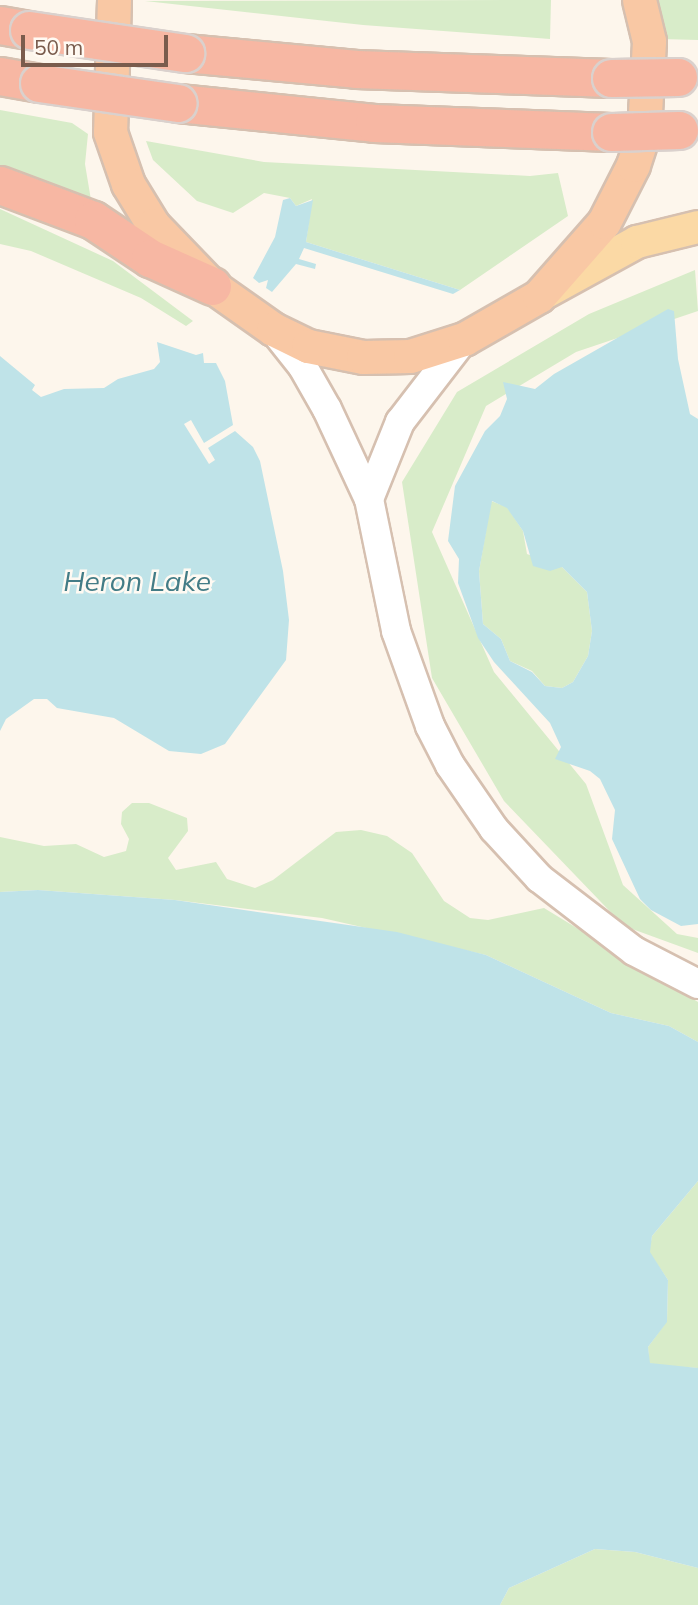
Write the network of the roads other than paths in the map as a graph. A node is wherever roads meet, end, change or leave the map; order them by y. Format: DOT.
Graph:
graph roads {
  1 [pos="114,0"];
  2 [pos="639,0"];
  3 [pos="14,27"];
  4 [pos="0,76"];
  5 [pos="688,77"];
  6 [pos="688,130"];
  7 [pos="0,185"];
  8 [pos="698,227"];
  9 [pos="212,286"];
  10 [pos="539,296"];
  11 [pos="273,329"];
  12 [pos="464,339"];
  13 [pos="369,499"];
  14 [pos="698,984"];
  1 -- 9 [label="highway"];
  2 -- 10 [label="highway"];
  3 -- 5 [label="highway, bridge"];
  4 -- 6 [label="highway, bridge"];
  7 -- 9 [label="highway"];
  8 -- 10 [label="main road"];
  9 -- 11 [label="highway"];
  10 -- 12 [label="highway"];
  11 -- 12 [label="highway"];
  11 -- 13 [label="main road"];
  12 -- 13 [label="main road"];
  13 -- 14 [label="main road"];
}
